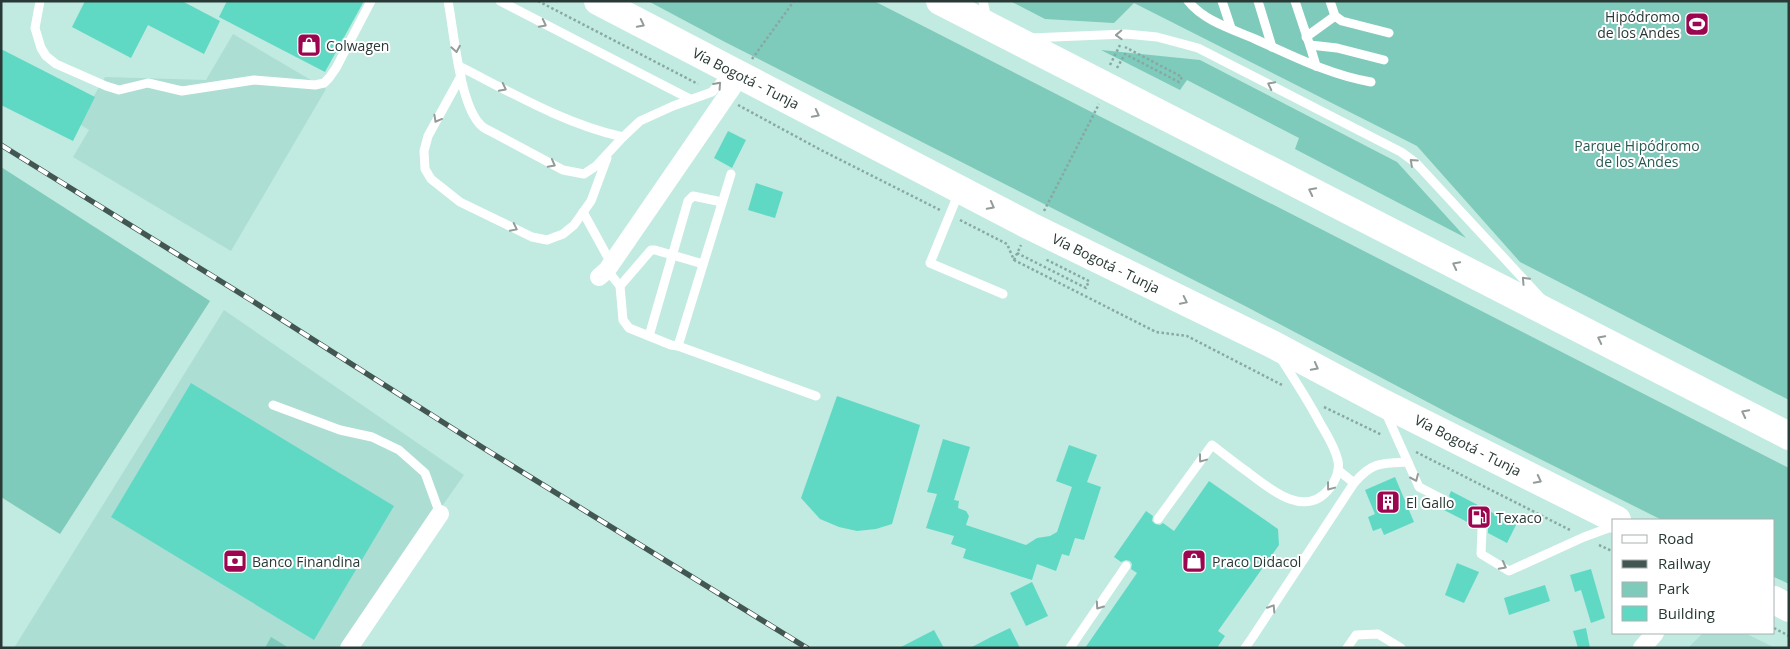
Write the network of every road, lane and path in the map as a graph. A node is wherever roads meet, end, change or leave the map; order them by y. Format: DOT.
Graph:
graph roads {
  1 [pos="40,1"];
  2 [pos="371,1"];
  3 [pos="448,1"];
  4 [pos="500,1"];
  5 [pos="538,1"];
  6 [pos="598,1"];
  7 [pos="794,1"];
  8 [pos="940,1"];
  9 [pos="1188,1"];
  10 [pos="1222,1"];
  11 [pos="1258,1"];
  12 [pos="1295,1"];
  13 [pos="1330,1"];
  14 [pos="986,14"];
  15 [pos="1335,16"];
  16 [pos="1231,28"];
  17 [pos="1389,33"];
  18 [pos="1306,36"];
  19 [pos="1014,39"];
  20 [pos="1120,45"];
  21 [pos="1310,45"];
  22 [pos="1272,47"];
  23 [pos="1384,60"];
  24 [pos="459,66"];
  25 [pos="1316,66"];
  26 [pos="1116,72"];
  27 [pos="736,73"];
  28 [pos="461,76"];
  29 [pos="1371,82"];
  30 [pos="718,95"];
  31 [pos="1102,98"];
  32 [pos="690,99"];
  33 [pos="623,137"];
  34 [pos="609,152"];
  35 [pos="731,174"];
  36 [pos="960,189"];
  37 [pos="722,202"];
  38 [pos="583,212"];
  39 [pos="1043,213"];
  40 [pos="950,215"];
  41 [pos="1017,253"];
  42 [pos="673,255"];
  43 [pos="1041,257"];
  44 [pos="703,264"];
  45 [pos="606,270"];
  46 [pos="620,286"];
  47 [pos="1003,294"];
  48 [pos="1558,316"];
  49 [pos="649,336"];
  50 [pos="1272,344"];
  51 [pos="678,346"];
  52 [pos="816,396"];
  53 [pos="1306,398"];
  54 [pos="1381,402"];
  55 [pos="273,405"];
  56 [pos="1789,436"];
  57 [pos="1400,444"];
  58 [pos="1408,462"];
  59 [pos="1338,470"];
  60 [pos="1354,483"];
  61 [pos="1446,501"];
  62 [pos="440,514"];
  63 [pos="1158,519"];
  64 [pos="1615,519"];
  65 [pos="1612,527"];
  66 [pos="1482,530"];
  67 [pos="1584,537"];
  68 [pos="1612,551"];
  69 [pos="1126,566"];
  70 [pos="1775,601"];
  71 [pos="1789,608"];
  72 [pos="1775,629"];
  73 [pos="1654,634"];
  74 [pos="1789,636"];
  75 [pos="349,648"];
  76 [pos="1070,648"];
  77 [pos="1245,648"];
  78 [pos="1347,648"];
  79 [pos="1401,648"];
  80 [pos="1642,648"];
  1 -- 2 [label="lane"];
  3 -- 24 [label="lane, one-way"];
  4 -- 32 [label="lane, one-way"];
  5 -- 30 [label="path"];
  6 -- 27 [label="highway, Vía Bogotá - Tunja, one-way"];
  7 -- 27 [label="path"];
  8 -- 14 [label="highway"];
  9 -- 16 [label="lane"];
  10 -- 16 [label="lane"];
  11 -- 22 [label="lane"];
  12 -- 18 [label="lane"];
  13 -- 15 [label="lane"];
  14 -- 19 [label="highway"];
  15 -- 17 [label="lane"];
  15 -- 18 [label="lane"];
  16 -- 22 [label="lane"];
  18 -- 21 [label="lane"];
  48 -- 19 [label="highway, one-way"];
  48 -- 19 [label="lane, one-way"];
  20 -- 26 [label="path"];
  21 -- 23 [label="lane"];
  21 -- 25 [label="lane"];
  22 -- 25 [label="lane"];
  24 -- 28 [label="lane"];
  24 -- 33 [label="lane, one-way"];
  25 -- 29 [label="lane"];
  27 -- 30 [label="street"];
  27 -- 36 [label="highway, Vía Bogotá - Tunja, one-way"];
  28 -- 34 [label="lane, one-way"];
  28 -- 38 [label="lane, one-way"];
  32 -- 30 [label="lane, one-way"];
  30 -- 40 [label="path"];
  30 -- 45 [label="street"];
  31 -- 39 [label="path"];
  32 -- 33 [label="lane"];
  33 -- 34 [label="lane"];
  34 -- 38 [label="lane"];
  35 -- 37 [label="lane"];
  36 -- 40 [label="lane"];
  36 -- 50 [label="highway, Vía Bogotá - Tunja, one-way"];
  37 -- 42 [label="lane"];
  37 -- 44 [label="lane"];
  38 -- 45 [label="lane"];
  40 -- 47 [label="lane"];
  40 -- 53 [label="path"];
  41 -- 43 [label="path"];
  42 -- 44 [label="lane"];
  42 -- 46 [label="lane"];
  42 -- 49 [label="lane"];
  44 -- 51 [label="lane"];
  45 -- 46 [label="lane"];
  46 -- 49 [label="lane"];
  56 -- 48 [label="highway, one-way"];
  49 -- 51 [label="lane"];
  50 -- 53 [label="lane"];
  50 -- 54 [label="highway, Vía Bogotá - Tunja, one-way"];
  51 -- 52 [label="lane"];
  53 -- 57 [label="path"];
  53 -- 59 [label="lane"];
  54 -- 57 [label="lane"];
  54 -- 64 [label="highway, Vía Bogotá - Tunja, one-way"];
  55 -- 62 [label="lane"];
  57 -- 58 [label="lane"];
  57 -- 67 [label="path"];
  58 -- 60 [label="lane"];
  58 -- 61 [label="lane, one-way"];
  59 -- 60 [label="lane"];
  59 -- 63 [label="lane, one-way"];
  77 -- 60 [label="lane, one-way"];
  62 -- 75 [label="street"];
  65 -- 67 [label="lane"];
  66 -- 67 [label="lane, one-way"];
  67 -- 68 [label="path"];
  69 -- 76 [label="lane, one-way"];
  70 -- 71 [label="highway"];
  72 -- 74 [label="path"];
  73 -- 80 [label="street"];
  78 -- 79 [label="lane"];
}
